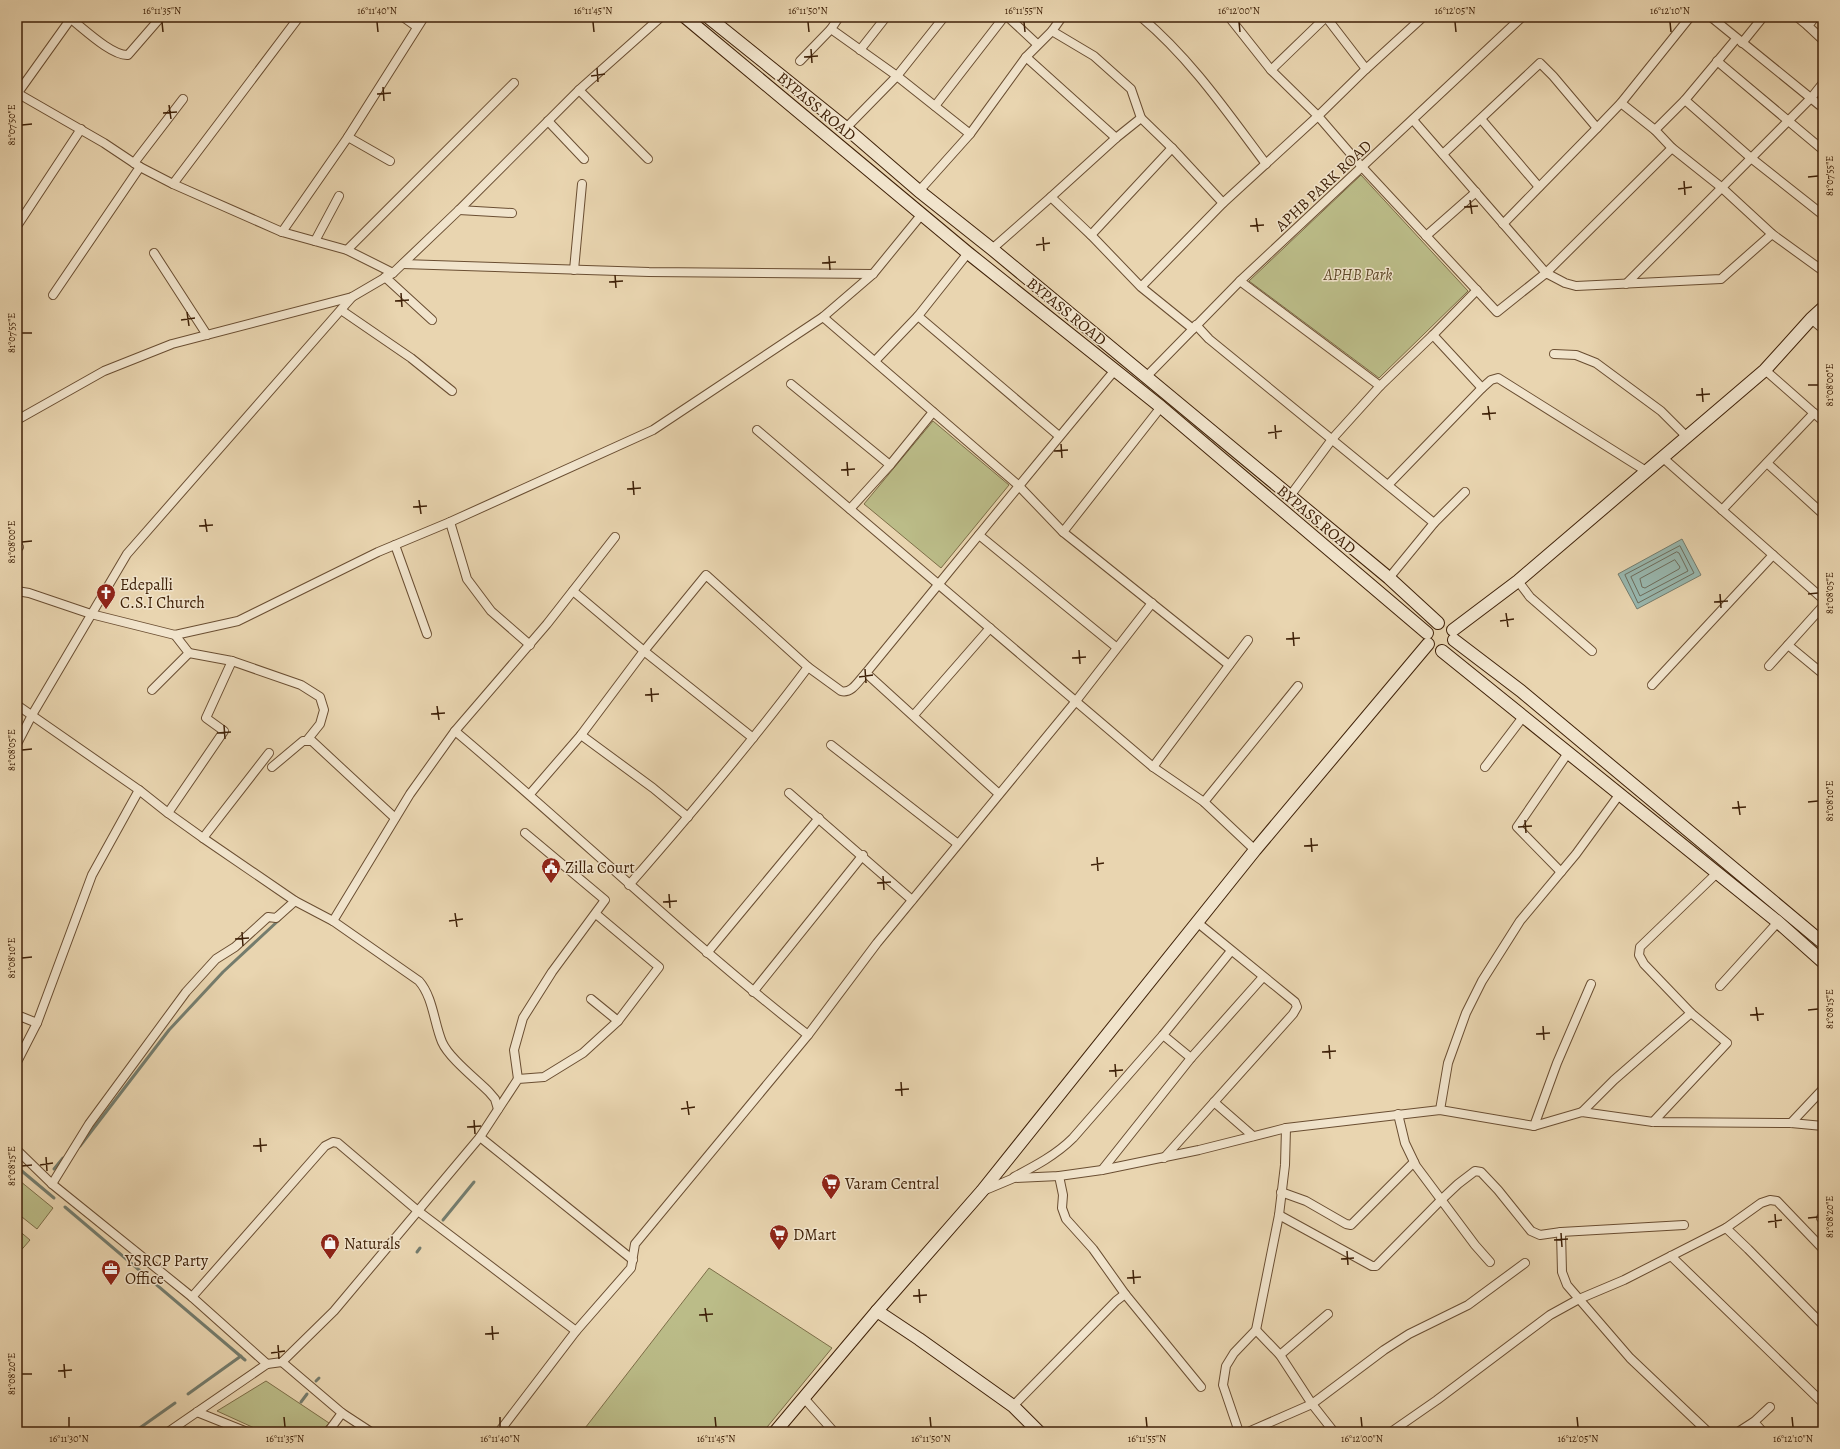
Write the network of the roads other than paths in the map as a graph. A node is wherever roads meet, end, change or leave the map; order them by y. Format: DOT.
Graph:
graph roads {
  1 [pos="160,17"];
  2 [pos="298,17"];
  3 [pos="403,17"];
  4 [pos="424,17"];
  5 [pos="661,17"];
  6 [pos="685,17"];
  7 [pos="708,17"];
  8 [pos="839,17"];
  9 [pos="886,17"];
  10 [pos="944,17"];
  11 [pos="1004,17"];
  12 [pos="1008,17"];
  13 [pos="1062,17"];
  14 [pos="1141,17"];
  15 [pos="1229,17"];
  16 [pos="1326,17"];
  17 [pos="1423,17"];
  18 [pos="1522,17"];
  19 [pos="1690,17"];
  20 [pos="1711,17"];
  21 [pos="1763,17"];
  22 [pos="1796,17"];
  23 [pos="1815,17"];
  24 [pos="71,18"];
  25 [pos="1808,26"];
  26 [pos="417,27"];
  27 [pos="831,29"];
  28 [pos="1052,31"];
  29 [pos="1823,40"];
  30 [pos="1739,41"];
  31 [pos="1037,44"];
  32 [pos="860,50"];
  33 [pos="1026,57"];
  34 [pos="800,61"];
  35 [pos="1717,61"];
  36 [pos="1366,69"];
  37 [pos="1271,70"];
  38 [pos="897,76"];
  39 [pos="514,83"];
  40 [pos="1823,83"];
  41 [pos="578,90"];
  42 [pos="17,93"];
  43 [pos="1811,98"];
  44 [pos="183,99"];
  45 [pos="1685,100"];
  46 [pos="1621,103"];
  47 [pos="934,106"];
  48 [pos="1823,108"];
  49 [pos="1318,116"];
  50 [pos="1140,118"];
  51 [pos="1481,118"];
  52 [pos="548,120"];
  53 [pos="1413,120"];
  54 [pos="1788,122"];
  55 [pos="846,128"];
  56 [pos="1597,128"];
  57 [pos="81,130"];
  58 [pos="1655,130"];
  59 [pos="970,134"];
  60 [pos="348,137"];
  61 [pos="1116,138"];
  62 [pos="1172,148"];
  63 [pos="1672,148"];
  64 [pos="1823,150"];
  65 [pos="1443,154"];
  66 [pos="1751,158"];
  67 [pos="584,159"];
  68 [pos="648,159"];
  69 [pos="390,161"];
  70 [pos="1266,164"];
  71 [pos="137,165"];
  72 [pos="1362,167"];
  73 [pos="173,184"];
  74 [pos="582,184"];
  75 [pos="1539,187"];
  76 [pos="1721,187"];
  77 [pos="920,191"];
  78 [pos="1476,192"];
  79 [pos="339,196"];
  80 [pos="1051,197"];
  81 [pos="1223,203"];
  82 [pos="459,210"];
  83 [pos="512,213"];
  84 [pos="922,214"];
  85 [pos="1823,215"];
  86 [pos="1503,224"];
  87 [pos="17,226"];
  88 [pos="282,232"];
  89 [pos="1772,234"];
  90 [pos="1090,235"];
  91 [pos="1426,236"];
  92 [pos="316,241"];
  93 [pos="992,249"];
  94 [pos="347,250"];
  95 [pos="154,253"];
  96 [pos="968,253"];
  97 [pos="403,264"];
  98 [pos="574,270"];
  99 [pos="1823,271"];
  100 [pos="1546,273"];
  101 [pos="873,274"];
  102 [pos="389,275"];
  103 [pos="1240,281"];
  104 [pos="1626,284"];
  105 [pos="1141,287"];
  106 [pos="1477,290"];
  107 [pos="54,295"];
  108 [pos="352,297"];
  109 [pos="1823,308"];
  110 [pos="341,310"];
  111 [pos="918,316"];
  112 [pos="823,317"];
  113 [pos="1811,319"];
  114 [pos="432,320"];
  115 [pos="1195,327"];
  116 [pos="1823,329"];
  117 [pos="207,335"];
  118 [pos="1433,335"];
  119 [pos="1554,354"];
  120 [pos="875,361"];
  121 [pos="1115,370"];
  122 [pos="1765,370"];
  123 [pos="1146,377"];
  124 [pos="792,384"];
  125 [pos="1380,386"];
  126 [pos="1482,388"];
  127 [pos="452,391"];
  128 [pos="1160,407"];
  129 [pos="933,412"];
  130 [pos="1814,413"];
  131 [pos="17,420"];
  132 [pos="1823,421"];
  133 [pos="756,430"];
  134 [pos="1059,436"];
  135 [pos="1686,436"];
  136 [pos="1333,438"];
  137 [pos="1662,457"];
  138 [pos="1767,463"];
  139 [pos="890,465"];
  140 [pos="1646,472"];
  141 [pos="1018,485"];
  142 [pos="1388,485"];
  143 [pos="1465,492"];
  144 [pos="1290,496"];
  145 [pos="850,509"];
  146 [pos="1722,510"];
  147 [pos="1823,514"];
  148 [pos="450,522"];
  149 [pos="1434,523"];
  150 [pos="1064,532"];
  151 [pos="980,535"];
  152 [pos="615,537"];
  153 [pos="395,545"];
  154 [pos="1773,554"];
  155 [pos="1389,578"];
  156 [pos="1518,581"];
  157 [pos="939,584"];
  158 [pos="17,591"];
  159 [pos="573,591"];
  160 [pos="1823,599"];
  161 [pos="1152,603"];
  162 [pos="1823,606"];
  163 [pos="91,614"];
  164 [pos="1438,623"];
  165 [pos="990,628"];
  166 [pos="427,634"];
  167 [pos="1453,635"];
  168 [pos="175,636"];
  169 [pos="1427,638"];
  170 [pos="1248,640"];
  171 [pos="530,644"];
  172 [pos="1788,645"];
  173 [pos="1116,648"];
  174 [pos="644,651"];
  175 [pos="1442,651"];
  176 [pos="1592,651"];
  177 [pos="189,653"];
  178 [pos="232,661"];
  179 [pos="1229,665"];
  180 [pos="1769,666"];
  181 [pos="808,667"];
  182 [pos="866,673"];
  183 [pos="1823,674"];
  184 [pos="1652,685"];
  185 [pos="1298,686"];
  186 [pos="152,690"];
  187 [pos="1076,701"];
  188 [pos="17,705"];
  189 [pos="32,715"];
  190 [pos="914,715"];
  191 [pos="1523,716"];
  192 [pos="455,731"];
  193 [pos="581,735"];
  194 [pos="753,738"];
  195 [pos="308,740"];
  196 [pos="17,744"];
  197 [pos="831,745"];
  198 [pos="269,753"];
  199 [pos="1568,753"];
  200 [pos="272,767"];
  201 [pos="1153,767"];
  202 [pos="1485,767"];
  203 [pos="139,790"];
  204 [pos="789,793"];
  205 [pos="530,794"];
  206 [pos="999,794"];
  207 [pos="1619,795"];
  208 [pos="1204,802"];
  209 [pos="168,814"];
  210 [pos="688,817"];
  211 [pos="395,818"];
  212 [pos="819,818"];
  213 [pos="525,833"];
  214 [pos="203,838"];
  215 [pos="958,844"];
  216 [pos="1255,850"];
  217 [pos="863,855"];
  218 [pos="1561,872"];
  219 [pos="1717,873"];
  220 [pos="629,885"];
  221 [pos="912,900"];
  222 [pos="295,901"];
  223 [pos="596,914"];
  224 [pos="333,921"];
  225 [pos="1198,922"];
  226 [pos="1778,922"];
  227 [pos="1823,943"];
  228 [pos="1231,951"];
  229 [pos="707,953"];
  230 [pos="1823,962"];
  231 [pos="1263,977"];
  232 [pos="1591,984"];
  233 [pos="1720,986"];
  234 [pos="753,992"];
  235 [pos="591,999"];
  236 [pos="1691,1013"];
  237 [pos="17,1015"];
  238 [pos="618,1020"];
  239 [pos="37,1023"];
  240 [pos="808,1035"];
  241 [pos="1162,1035"];
  242 [pos="1191,1058"];
  243 [pos="17,1062"];
  244 [pos="518,1079"];
  245 [pos="1823,1089"];
  246 [pos="1214,1102"];
  247 [pos="498,1109"];
  248 [pos="1440,1110"];
  249 [pos="1582,1112"];
  250 [pos="1398,1114"];
  251 [pos="1653,1122"];
  252 [pos="1791,1123"];
  253 [pos="1822,1124"];
  254 [pos="1534,1126"];
  255 [pos="1286,1128"];
  256 [pos="1254,1136"];
  257 [pos="480,1137"];
  258 [pos="17,1150"];
  259 [pos="1164,1158"];
  260 [pos="1414,1162"];
  261 [pos="1102,1170"];
  262 [pos="1059,1176"];
  263 [pos="1014,1178"];
  264 [pos="52,1184"];
  265 [pos="982,1191"];
  266 [pos="1281,1192"];
  267 [pos="1441,1200"];
  268 [pos="418,1211"];
  269 [pos="1278,1215"];
  270 [pos="1684,1225"];
  271 [pos="1726,1228"];
  272 [pos="1561,1232"];
  273 [pos="1823,1249"];
  274 [pos="1671,1256"];
  275 [pos="633,1260"];
  276 [pos="1490,1262"];
  277 [pos="1525,1263"];
  278 [pos="1125,1294"];
  279 [pos="192,1297"];
  280 [pos="1579,1299"];
  281 [pos="877,1311"];
  282 [pos="1328,1314"];
  283 [pos="1823,1325"];
  284 [pos="1256,1330"];
  285 [pos="576,1332"];
  286 [pos="1280,1355"];
  287 [pos="282,1362"];
  288 [pos="267,1364"];
  289 [pos="1201,1387"];
  290 [pos="804,1398"];
  291 [pos="1312,1404"];
  292 [pos="1823,1404"];
  293 [pos="1013,1406"];
  294 [pos="1770,1407"];
  295 [pos="197,1412"];
  296 [pos="342,1413"];
  297 [pos="1754,1422"];
  298 [pos="168,1432"];
  299 [pos="247,1432"];
  300 [pos="328,1432"];
  301 [pos="371,1432"];
  302 [pos="499,1432"];
  303 [pos="775,1432"];
  304 [pos="834,1432"];
  305 [pos="1039,1432"];
  306 [pos="1239,1432"];
  307 [pos="1248,1432"];
  308 [pos="1334,1432"];
  309 [pos="1390,1432"];
  310 [pos="1708,1432"];
  311 [pos="1738,1432"];
  312 [pos="1763,1432"];
  1 -- 24 [label="street"];
  2 -- 73 [label="street"];
  3 -- 26 [label="street"];
  4 -- 26 [label="street"];
  5 -- 41 [label="street"];
  6 -- 84 [label="main road, BYPASS ROAD"];
  7 -- 55 [label="main road, BYPASS ROAD"];
  8 -- 27 [label="street"];
  9 -- 32 [label="street"];
  10 -- 38 [label="street"];
  11 -- 47 [label="street"];
  12 -- 31 [label="street"];
  13 -- 28 [label="street"];
  14 -- 70 [label="street"];
  15 -- 37 [label="street"];
  16 -- 36 [label="street"];
  16 -- 37 [label="street"];
  17 -- 36 [label="street"];
  18 -- 53 [label="street, APHB PARK ROAD"];
  19 -- 46 [label="street"];
  20 -- 30 [label="street"];
  21 -- 30 [label="street"];
  22 -- 25 [label="street"];
  23 -- 25 [label="street"];
  24 -- 42 [label="street"];
  25 -- 29 [label="street"];
  26 -- 60 [label="street"];
  27 -- 32 [label="street"];
  27 -- 34 [label="street"];
  28 -- 31 [label="street"];
  28 -- 50 [label="street"];
  30 -- 35 [label="street"];
  30 -- 43 [label="street"];
  31 -- 33 [label="street"];
  32 -- 38 [label="street"];
  33 -- 59 [label="street"];
  33 -- 61 [label="street"];
  35 -- 45 [label="street"];
  35 -- 54 [label="street"];
  36 -- 49 [label="street"];
  37 -- 49 [label="street"];
  38 -- 47 [label="street"];
  38 -- 55 [label="street"];
  39 -- 94 [label="street"];
  40 -- 43 [label="street"];
  41 -- 52 [label="street"];
  41 -- 68 [label="street"];
  42 -- 57 [label="street"];
  43 -- 48 [label="street"];
  43 -- 54 [label="street"];
  44 -- 71 [label="street"];
  45 -- 58 [label="street"];
  45 -- 66 [label="street"];
  46 -- 56 [label="street"];
  46 -- 58 [label="street"];
  47 -- 59 [label="street"];
  49 -- 70 [label="street"];
  49 -- 72 [label="street"];
  50 -- 61 [label="street"];
  50 -- 62 [label="street"];
  51 -- 56 [label="street"];
  51 -- 65 [label="street"];
  51 -- 75 [label="street"];
  52 -- 67 [label="street"];
  52 -- 82 [label="street"];
  53 -- 65 [label="street"];
  53 -- 72 [label="street, APHB PARK ROAD"];
  54 -- 64 [label="street"];
  54 -- 66 [label="street"];
  55 -- 77 [label="main road, BYPASS ROAD"];
  56 -- 75 [label="street"];
  57 -- 71 [label="street"];
  57 -- 87 [label="street"];
  58 -- 63 [label="street"];
  59 -- 77 [label="street"];
  60 -- 69 [label="street"];
  60 -- 88 [label="street"];
  61 -- 80 [label="street"];
  62 -- 81 [label="street"];
  62 -- 90 [label="street"];
  63 -- 76 [label="street"];
  63 -- 100 [label="street"];
  65 -- 78 [label="street"];
  66 -- 76 [label="street"];
  66 -- 85 [label="street"];
  70 -- 81 [label="street"];
  71 -- 73 [label="street"];
  71 -- 107 [label="street"];
  72 -- 91 [label="street"];
  72 -- 103 [label="street, APHB PARK ROAD"];
  73 -- 88 [label="street"];
  74 -- 98 [label="street"];
  75 -- 86 [label="street"];
  76 -- 89 [label="street"];
  76 -- 104 [label="street"];
  77 -- 93 [label="main road, BYPASS ROAD"];
  78 -- 86 [label="street"];
  78 -- 91 [label="street"];
  79 -- 92 [label="street"];
  80 -- 90 [label="street"];
  80 -- 93 [label="street"];
  81 -- 105 [label="street"];
  82 -- 83 [label="street"];
  82 -- 97 [label="street"];
  84 -- 96 [label="main road, BYPASS ROAD"];
  84 -- 101 [label="street"];
  86 -- 100 [label="street"];
  88 -- 92 [label="street"];
  89 -- 99 [label="street"];
  89 -- 104 [label="street"];
  90 -- 105 [label="street"];
  91 -- 106 [label="street"];
  92 -- 94 [label="street"];
  93 -- 123 [label="main road, BYPASS ROAD"];
  94 -- 102 [label="street"];
  95 -- 117 [label="street"];
  96 -- 111 [label="street"];
  96 -- 121 [label="main road, BYPASS ROAD"];
  97 -- 98 [label="street"];
  97 -- 102 [label="street"];
  98 -- 101 [label="street"];
  100 -- 104 [label="street"];
  100 -- 106 [label="street"];
  101 -- 112 [label="street"];
  102 -- 108 [label="street"];
  102 -- 114 [label="street"];
  103 -- 115 [label="street, APHB PARK ROAD"];
  103 -- 125 [label="street"];
  105 -- 115 [label="street"];
  106 -- 118 [label="street"];
  108 -- 110 [label="street"];
  108 -- 117 [label="street"];
  109 -- 113 [label="main road"];
  110 -- 127 [label="street"];
  110 -- 163 [label="street"];
  111 -- 120 [label="street"];
  111 -- 134 [label="street"];
  112 -- 120 [label="street"];
  112 -- 148 [label="street"];
  113 -- 116 [label="street"];
  113 -- 122 [label="main road"];
  115 -- 123 [label="street, APHB PARK ROAD"];
  115 -- 136 [label="street"];
  117 -- 131 [label="street"];
  118 -- 125 [label="street"];
  118 -- 126 [label="street"];
  119 -- 135 [label="street"];
  120 -- 129 [label="street"];
  121 -- 128 [label="main road, BYPASS ROAD"];
  121 -- 134 [label="street"];
  122 -- 130 [label="street"];
  122 -- 135 [label="main road"];
  123 -- 144 [label="main road, BYPASS ROAD"];
  124 -- 139 [label="street"];
  125 -- 136 [label="street"];
  126 -- 140 [label="street"];
  126 -- 142 [label="street"];
  128 -- 150 [label="street"];
  128 -- 169 [label="main road, BYPASS ROAD"];
  129 -- 139 [label="street"];
  129 -- 141 [label="street"];
  130 -- 132 [label="street"];
  130 -- 138 [label="street"];
  133 -- 145 [label="street"];
  134 -- 141 [label="street"];
  135 -- 137 [label="main road"];
  136 -- 142 [label="street"];
  136 -- 144 [label="street"];
  137 -- 140 [label="main road"];
  137 -- 146 [label="street"];
  138 -- 146 [label="street"];
  138 -- 147 [label="street"];
  139 -- 145 [label="street"];
  140 -- 156 [label="main road"];
  141 -- 150 [label="street"];
  141 -- 151 [label="street"];
  142 -- 149 [label="street"];
  143 -- 149 [label="street"];
  144 -- 155 [label="main road, BYPASS ROAD"];
  145 -- 157 [label="street"];
  146 -- 154 [label="street"];
  148 -- 153 [label="street"];
  148 -- 171 [label="street"];
  149 -- 155 [label="street"];
  150 -- 161 [label="street"];
  151 -- 157 [label="street"];
  151 -- 173 [label="street"];
  152 -- 159 [label="street"];
  153 -- 166 [label="street"];
  153 -- 168 [label="street"];
  154 -- 160 [label="street"];
  154 -- 184 [label="street"];
  155 -- 164 [label="main road, BYPASS ROAD"];
  156 -- 167 [label="main road"];
  156 -- 176 [label="street"];
  157 -- 165 [label="street"];
  157 -- 182 [label="street"];
  158 -- 163 [label="street"];
  159 -- 171 [label="street"];
  159 -- 174 [label="street"];
  161 -- 173 [label="street"];
  161 -- 179 [label="street"];
  162 -- 172 [label="street"];
  163 -- 168 [label="street"];
  163 -- 189 [label="street"];
  164 -- 167 [label="main road"];
  164 -- 169 [label="main road"];
  165 -- 187 [label="street"];
  165 -- 190 [label="street"];
  167 -- 175 [label="main road"];
  167 -- 227 [label="main road"];
  168 -- 177 [label="street"];
  169 -- 175 [label="main road"];
  169 -- 216 [label="main road"];
  170 -- 179 [label="street"];
  171 -- 192 [label="street"];
  172 -- 180 [label="street"];
  172 -- 183 [label="street"];
  173 -- 187 [label="street"];
  174 -- 181 [label="street"];
  174 -- 193 [label="street"];
  174 -- 194 [label="street"];
  175 -- 191 [label="main road"];
  177 -- 178 [label="street"];
  177 -- 186 [label="street"];
  178 -- 195 [label="street"];
  178 -- 209 [label="street"];
  179 -- 201 [label="street"];
  181 -- 182 [label="street"];
  181 -- 194 [label="street"];
  182 -- 190 [label="street"];
  185 -- 208 [label="street"];
  187 -- 201 [label="street"];
  187 -- 206 [label="street"];
  188 -- 189 [label="street"];
  189 -- 196 [label="street"];
  189 -- 203 [label="street"];
  190 -- 206 [label="street"];
  191 -- 199 [label="main road"];
  191 -- 202 [label="street"];
  192 -- 205 [label="street"];
  192 -- 211 [label="street"];
  193 -- 205 [label="street"];
  193 -- 210 [label="street"];
  194 -- 210 [label="street"];
  195 -- 200 [label="street"];
  195 -- 211 [label="street"];
  197 -- 215 [label="street"];
  198 -- 214 [label="street"];
  199 -- 207 [label="main road"];
  199 -- 218 [label="street"];
  201 -- 208 [label="street"];
  203 -- 209 [label="street"];
  203 -- 239 [label="street"];
  204 -- 212 [label="street"];
  205 -- 220 [label="street"];
  206 -- 215 [label="street"];
  207 -- 218 [label="street"];
  207 -- 219 [label="main road"];
  208 -- 216 [label="street"];
  209 -- 214 [label="street"];
  210 -- 220 [label="street"];
  211 -- 224 [label="street"];
  212 -- 217 [label="street"];
  212 -- 229 [label="street"];
  213 -- 223 [label="street"];
  214 -- 222 [label="street"];
  215 -- 221 [label="street"];
  216 -- 225 [label="main road"];
  217 -- 221 [label="street"];
  217 -- 234 [label="street"];
  218 -- 248 [label="street"];
  219 -- 226 [label="main road"];
  219 -- 236 [label="street"];
  220 -- 229 [label="street"];
  221 -- 240 [label="street"];
  222 -- 224 [label="street"];
  222 -- 264 [label="street"];
  223 -- 238 [label="street"];
  223 -- 244 [label="street"];
  224 -- 247 [label="street"];
  225 -- 228 [label="street"];
  225 -- 265 [label="main road"];
  226 -- 230 [label="main road"];
  226 -- 233 [label="street"];
  228 -- 231 [label="street"];
  228 -- 241 [label="street"];
  229 -- 234 [label="street"];
  231 -- 242 [label="street"];
  231 -- 246 [label="street"];
  232 -- 254 [label="street"];
  234 -- 240 [label="street"];
  235 -- 238 [label="street"];
  236 -- 249 [label="street"];
  236 -- 251 [label="street"];
  237 -- 239 [label="street"];
  238 -- 244 [label="street"];
  239 -- 243 [label="street"];
  240 -- 275 [label="street"];
  241 -- 242 [label="street"];
  241 -- 263 [label="street"];
  242 -- 261 [label="street"];
  244 -- 247 [label="street"];
  245 -- 252 [label="street"];
  246 -- 256 [label="street"];
  246 -- 259 [label="street"];
  247 -- 257 [label="street"];
  248 -- 250 [label="street"];
  248 -- 254 [label="street"];
  249 -- 251 [label="street"];
  249 -- 254 [label="street"];
  250 -- 255 [label="street"];
  250 -- 260 [label="street"];
  251 -- 252 [label="street"];
  252 -- 253 [label="street"];
  255 -- 256 [label="street"];
  255 -- 266 [label="street"];
  256 -- 259 [label="street"];
  257 -- 268 [label="street"];
  257 -- 275 [label="street"];
  258 -- 264 [label="street"];
  259 -- 261 [label="street"];
  260 -- 266 [label="street"];
  260 -- 267 [label="street"];
  261 -- 262 [label="street"];
  262 -- 263 [label="street"];
  262 -- 278 [label="street"];
  263 -- 265 [label="street"];
  264 -- 279 [label="street"];
  265 -- 281 [label="main road"];
  266 -- 269 [label="street"];
  267 -- 269 [label="street"];
  267 -- 272 [label="street"];
  267 -- 276 [label="street"];
  268 -- 279 [label="street"];
  268 -- 285 [label="street"];
  268 -- 287 [label="street"];
  269 -- 284 [label="street"];
  270 -- 272 [label="street"];
  271 -- 273 [label="street"];
  271 -- 274 [label="street"];
  271 -- 283 [label="street"];
  272 -- 280 [label="street"];
  274 -- 280 [label="street"];
  274 -- 292 [label="street"];
  275 -- 285 [label="street"];
  277 -- 291 [label="street"];
  278 -- 289 [label="street"];
  278 -- 293 [label="street"];
  279 -- 288 [label="street"];
  280 -- 309 [label="street"];
  280 -- 310 [label="street"];
  281 -- 290 [label="main road"];
  281 -- 293 [label="main road"];
  282 -- 286 [label="street"];
  284 -- 286 [label="street"];
  284 -- 306 [label="street"];
  285 -- 302 [label="street"];
  286 -- 291 [label="street"];
  287 -- 288 [label="street"];
  287 -- 296 [label="street"];
  288 -- 295 [label="street"];
  290 -- 303 [label="main road"];
  290 -- 304 [label="street"];
  291 -- 307 [label="street"];
  291 -- 308 [label="street"];
  293 -- 305 [label="main road"];
  294 -- 297 [label="street"];
  295 -- 298 [label="street"];
  295 -- 299 [label="street"];
  296 -- 300 [label="street"];
  296 -- 301 [label="street"];
  297 -- 311 [label="street"];
  297 -- 312 [label="street"];
}
